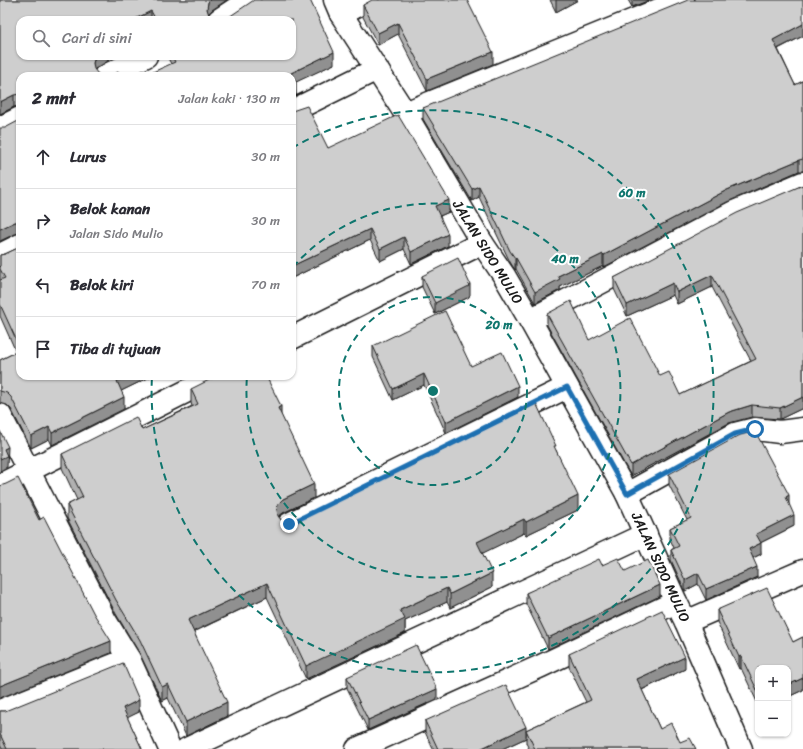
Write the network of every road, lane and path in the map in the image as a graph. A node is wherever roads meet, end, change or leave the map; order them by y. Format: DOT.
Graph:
graph roads {
  1 [pos="249,0"];
  2 [pos="368,0"];
  3 [pos="683,0"];
  4 [pos="338,7"];
  5 [pos="225,16"];
  6 [pos="138,60"];
  7 [pos="377,69"];
  8 [pos="113,72"];
  9 [pos="296,109"];
  10 [pos="405,113"];
  11 [pos="16,120"];
  12 [pos="0,128"];
  13 [pos="803,183"];
  14 [pos="482,243"];
  15 [pos="16,247"];
  16 [pos="0,255"];
  17 [pos="530,320"];
  18 [pos="296,336"];
  19 [pos="209,380"];
  20 [pos="567,387"];
  21 [pos="0,415"];
  22 [pos="803,429"];
  23 [pos="28,471"];
  24 [pos="0,485"];
  25 [pos="627,494"];
  26 [pos="289,524"];
  27 [pos="646,534"];
  28 [pos="803,571"];
  29 [pos="676,602"];
  30 [pos="686,622"];
  31 [pos="129,659"];
  32 [pos="0,712"];
  33 [pos="170,749"];
  34 [pos="187,749"];
  35 [pos="357,749"];
  36 [pos="741,749"];
  1 -- 5 [label="street"];
  2 -- 4 [label="street"];
  3 -- 10 [label="street"];
  4 -- 7 [label="street, JALAN SIDO MULIO"];
  6 -- 8 [label="street"];
  7 -- 9 [label="street"];
  7 -- 10 [label="street, JALAN SIDO MULIO"];
  10 -- 14 [label="street, JALAN SIDO MULIO"];
  11 -- 12 [label="street"];
  13 -- 17 [label="street"];
  14 -- 17 [label="street, JALAN SIDO MULIO"];
  14 -- 18 [label="street"];
  15 -- 16 [label="street"];
  17 -- 20 [label="street, JALAN SIDO MULIO"];
  19 -- 23 [label="street"];
  20 -- 25 [label="street, JALAN SIDO MULIO"];
  20 -- 26 [label="street"];
  21 -- 23 [label="street"];
  22 -- 25 [label="street"];
  23 -- 24 [label="street"];
  23 -- 31 [label="street"];
  25 -- 27 [label="street, JALAN SIDO MULIO"];
  27 -- 29 [label="street, JALAN SIDO MULIO"];
  27 -- 34 [label="street"];
  28 -- 30 [label="street"];
  29 -- 30 [label="street, JALAN SIDO MULIO"];
  29 -- 35 [label="street"];
  30 -- 36 [label="street, JALAN SIDO MULIO"];
  31 -- 32 [label="street"];
  31 -- 33 [label="street"];
}
